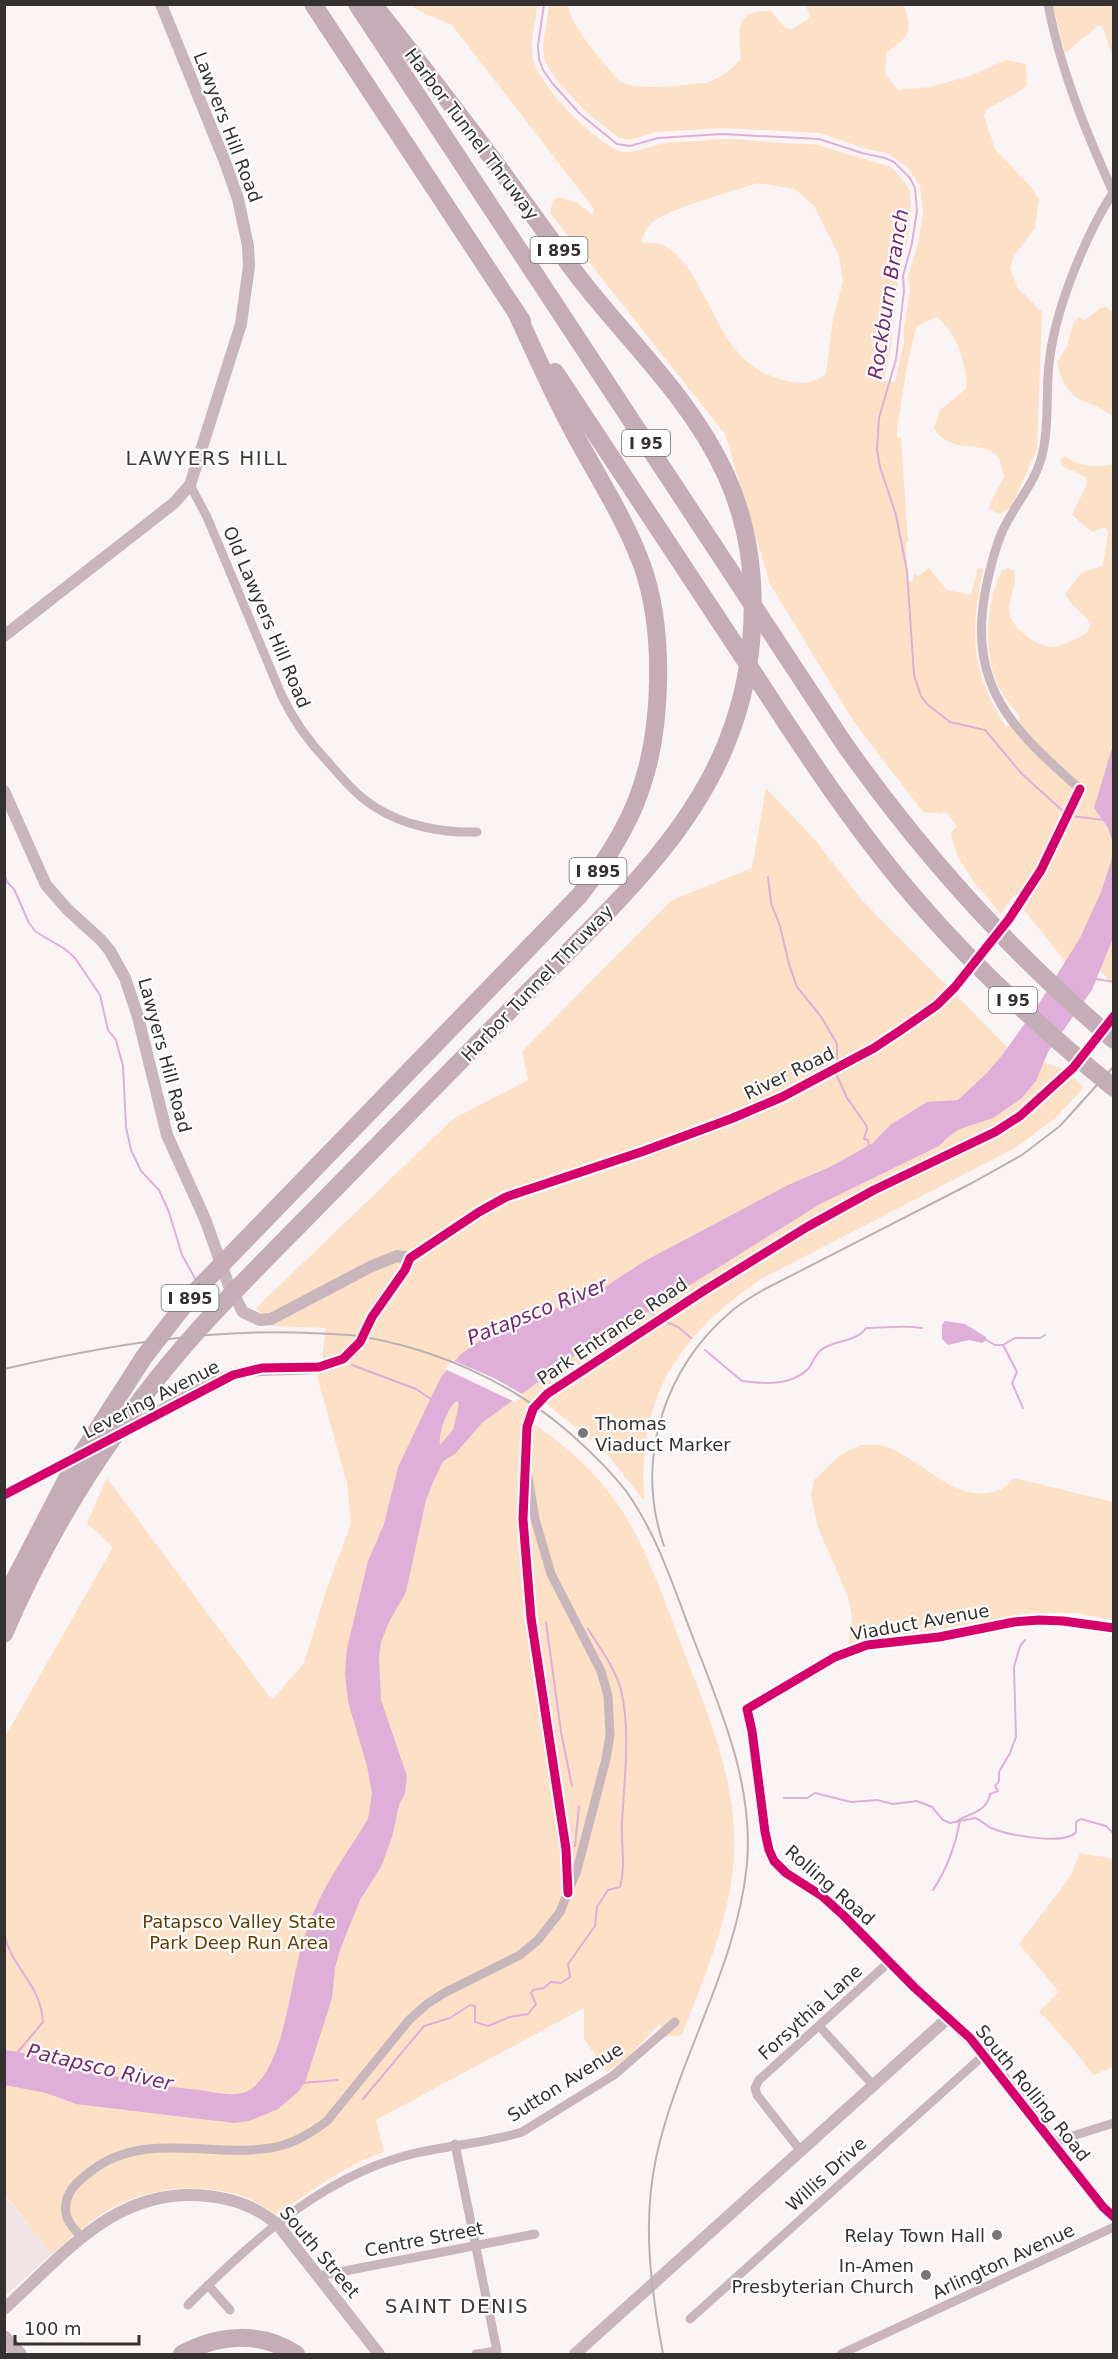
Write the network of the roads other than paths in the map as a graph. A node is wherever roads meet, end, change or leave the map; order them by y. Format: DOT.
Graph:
graph roads {
  1 [pos="161,4"];
  2 [pos="313,4"];
  3 [pos="357,4"];
  4 [pos="373,4"];
  5 [pos="1048,4"];
  6 [pos="1113,191"];
  7 [pos="516,312"];
  8 [pos="190,485"];
  9 [pos="4,636"];
  10 [pos="4,791"];
  11 [pos="477,832"];
  12 [pos="1113,1016"];
  13 [pos="1113,1040"];
  14 [pos="1113,1088"];
  15 [pos="410,1258"];
  16 [pos="525,1450"];
  17 [pos="4,1495"];
  18 [pos="44,1537"];
  19 [pos="4,1600"];
  20 [pos="1113,1628"];
  21 [pos="4,1634"];
  22 [pos="747,1709"];
  23 [pos="568,1893"];
  24 [pos="890,1962"];
  25 [pos="948,2018"];
  26 [pos="675,2022"];
  27 [pos="820,2027"];
  28 [pos="985,2054"];
  29 [pos="873,2085"];
  30 [pos="1113,2123"];
  31 [pos="1053,2142"];
  32 [pos="455,2144"];
  33 [pos="800,2150"];
  34 [pos="1113,2217"];
  35 [pos="278,2225"];
  36 [pos="1113,2227"];
  37 [pos="535,2234"];
  38 [pos="83,2238"];
  39 [pos="475,2247"];
  40 [pos="319,2276"];
  41 [pos="208,2285"];
  42 [pos="188,2305"];
  43 [pos="4,2309"];
  44 [pos="230,2310"];
  45 [pos="690,2319"];
  46 [pos="4,2338"];
  47 [pos="19,2355"];
  48 [pos="182,2355"];
  49 [pos="203,2355"];
  50 [pos="277,2355"];
  51 [pos="297,2355"];
  52 [pos="379,2355"];
  53 [pos="476,2355"];
  54 [pos="575,2355"];
  55 [pos="841,2355"];
  1 -- 8 [label="street, Lawyers Hill Road"];
  2 -- 7 [label="highway, I 95"];
  3 -- 13 [label="highway, I 95"];
  4 -- 18 [label="highway, Harbor Tunnel Thruway / I 895"];
  5 -- 6 [label="street"];
  6 -- 15 [label="street, River Road"];
  7 -- 14 [label="highway, I 95"];
  7 -- 18 [label="highway, Harbor Tunnel Thruway / I 895"];
  8 -- 9 [label="street, Lawyers Hill Road"];
  8 -- 11 [label="street, Old Lawyers Hill Road"];
  10 -- 15 [label="street, Lawyers Hill Road"];
  12 -- 16 [label="street, Park Entrance Road"];
  15 -- 17 [label="street, Levering Avenue"];
  16 -- 23 [label="street, Park Entrance Road"];
  16 -- 23 [label="street, Park Entrance Road"];
  18 -- 19 [label="highway, Harbor Tunnel Thruway / I 895"];
  18 -- 21 [label="highway, Harbor Tunnel Thruway / I 895"];
  20 -- 22 [label="street, Viaduct Avenue"];
  22 -- 24 [label="street, Rolling Road"];
  23 -- 38 [label="street, Park Entrance Road"];
  24 -- 25 [label="street, Rolling Road"];
  24 -- 27 [label="street, Forsythia Lane"];
  25 -- 28 [label="street, South Rolling Road"];
  25 -- 29 [label="street"];
  26 -- 32 [label="street, Sutton Avenue"];
  27 -- 29 [label="street"];
  27 -- 33 [label="street, Forsythia Lane"];
  28 -- 31 [label="street, South Rolling Road"];
  28 -- 45 [label="street, Willis Drive"];
  29 -- 33 [label="street"];
  30 -- 31 [label="street"];
  31 -- 34 [label="street, South Rolling Road"];
  32 -- 35 [label="street, Sutton Avenue"];
  32 -- 39 [label="street"];
  33 -- 54 [label="street"];
  35 -- 38 [label="street, South Street"];
  35 -- 40 [label="street, South Street"];
  35 -- 41 [label="street, Sutton Avenue"];
  36 -- 55 [label="street, Arlington Avenue"];
  37 -- 39 [label="street, Centre Street"];
  38 -- 43 [label="street, South Street"];
  39 -- 40 [label="street, Centre Street"];
  39 -- 53 [label="street"];
  40 -- 52 [label="street, South Street"];
  41 -- 42 [label="street, Sutton Avenue"];
  41 -- 44 [label="street"];
  46 -- 47 [label="main road"];
  48 -- 51 [label="highway"];
  49 -- 50 [label="highway"];
}
